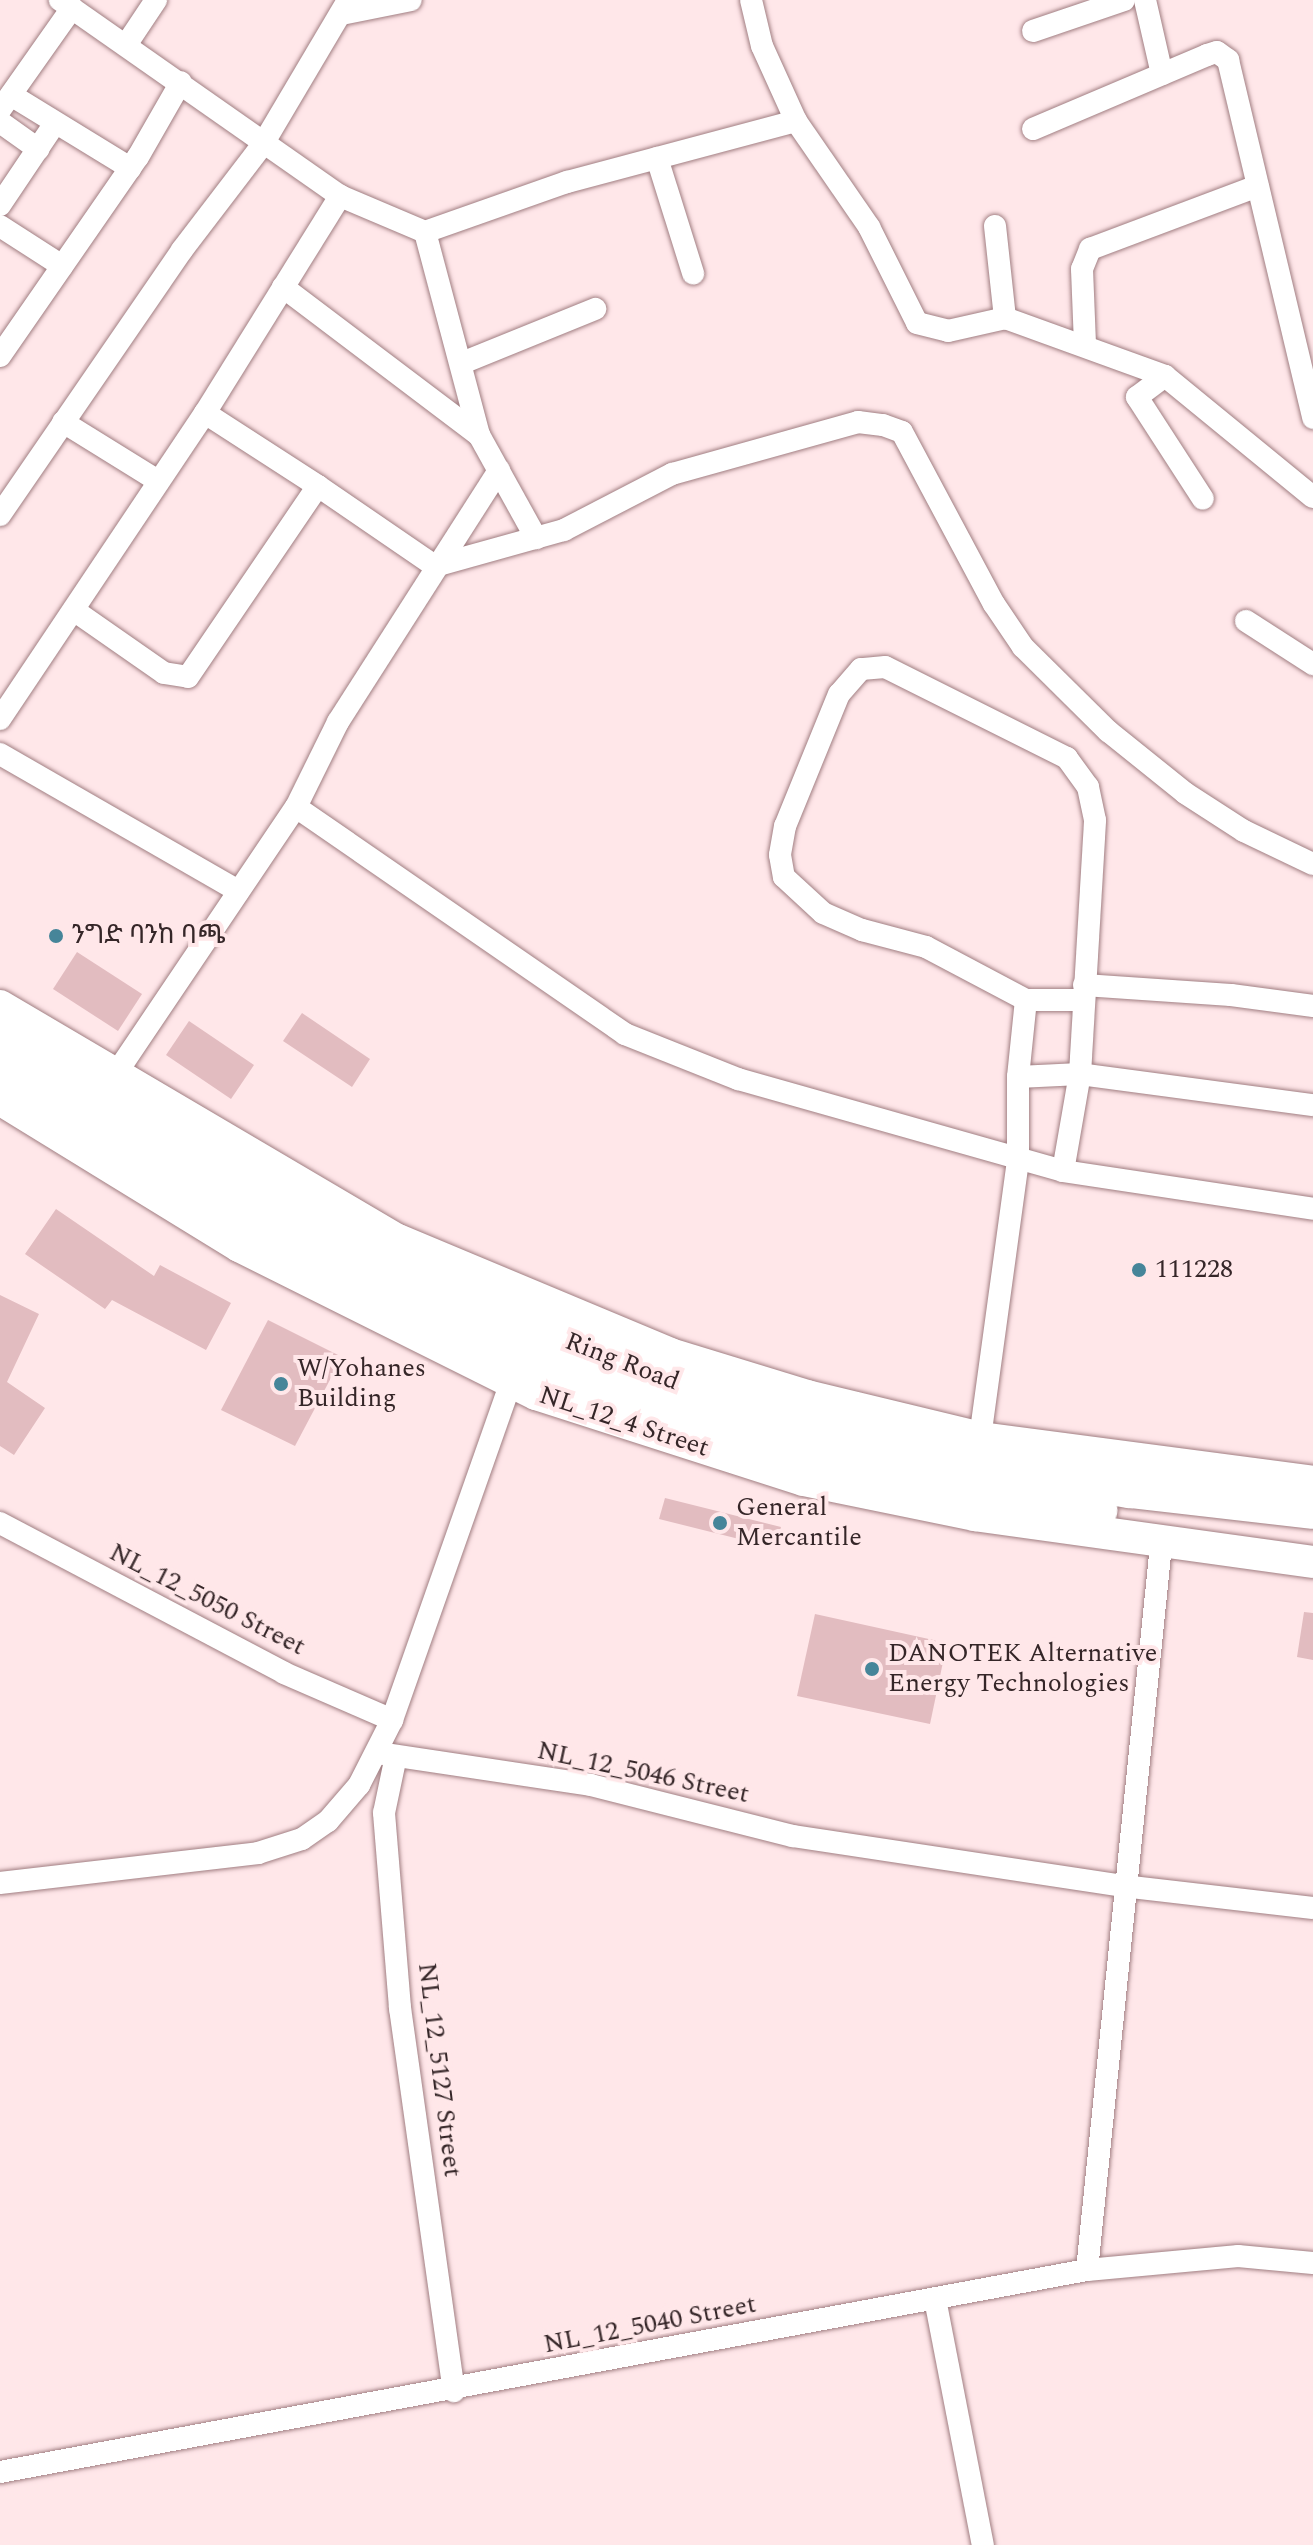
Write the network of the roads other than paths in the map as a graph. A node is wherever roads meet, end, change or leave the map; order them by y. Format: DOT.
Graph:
graph roads {
  1 [pos="156,0"];
  2 [pos="411,0"];
  3 [pos="751,0"];
  4 [pos="1124,0"];
  5 [pos="1145,0"];
  6 [pos="66,4"];
  7 [pos="344,7"];
  8 [pos="1033,31"];
  9 [pos="126,45"];
  10 [pos="1162,74"];
  11 [pos="181,82"];
  12 [pos="5,102"];
  13 [pos="796,121"];
  14 [pos="0,122"];
  15 [pos="55,123"];
  16 [pos="1033,129"];
  17 [pos="263,144"];
  18 [pos="38,149"];
  19 [pos="657,158"];
  20 [pos="130,168"];
  21 [pos="1258,186"];
  22 [pos="340,196"];
  23 [pos="0,205"];
  24 [pos="0,226"];
  25 [pos="995,226"];
  26 [pos="425,232"];
  27 [pos="62,266"];
  28 [pos="693,273"];
  29 [pos="283,287"];
  30 [pos="595,309"];
  31 [pos="1005,318"];
  32 [pos="6,333"];
  33 [pos="1085,344"];
  34 [pos="0,356"];
  35 [pos="462,363"];
  36 [pos="1165,376"];
  37 [pos="205,413"];
  38 [pos="1313,418"];
  39 [pos="63,422"];
  40 [pos="479,435"];
  41 [pos="499,470"];
  42 [pos="158,481"];
  43 [pos="318,486"];
  44 [pos="1313,497"];
  45 [pos="1203,499"];
  46 [pos="0,515"];
  47 [pos="536,538"];
  48 [pos="435,566"];
  49 [pos="75,611"];
  50 [pos="1246,621"];
  51 [pos="1313,664"];
  52 [pos="0,719"];
  53 [pos="0,754"];
  54 [pos="296,807"];
  55 [pos="1313,864"];
  56 [pos="238,891"];
  57 [pos="1083,992"];
  58 [pos="1026,1000"];
  59 [pos="0,1006"];
  60 [pos="1313,1006"];
  61 [pos="0,1028"];
  62 [pos="0,1066"];
  63 [pos="1080,1074"];
  64 [pos="115,1075"];
  65 [pos="1018,1077"];
  66 [pos="0,1099"];
  67 [pos="1313,1105"];
  68 [pos="1018,1159"];
  69 [pos="1063,1171"];
  70 [pos="1313,1209"];
  71 [pos="511,1383"];
  72 [pos="980,1438"];
  73 [pos="1313,1482"];
  74 [pos="1313,1508"];
  75 [pos="0,1523"];
  76 [pos="1313,1534"];
  77 [pos="1161,1545"];
  78 [pos="1313,1562"];
  79 [pos="392,1720"];
  80 [pos="387,1754"];
  81 [pos="0,1883"];
  82 [pos="1123,1886"];
  83 [pos="1313,1908"];
  84 [pos="1313,2263"];
  85 [pos="1087,2270"];
  86 [pos="935,2299"];
  87 [pos="454,2391"];
  88 [pos="0,2472"];
  89 [pos="983,2545"];
  1 -- 9 [label="street"];
  2 -- 7 [label="street"];
  3 -- 13 [label="street"];
  4 -- 8 [label="street"];
  5 -- 10 [label="street"];
  6 -- 9 [label="street"];
  6 -- 12 [label="street"];
  7 -- 17 [label="street"];
  9 -- 11 [label="street"];
  10 -- 16 [label="street"];
  10 -- 21 [label="street"];
  11 -- 17 [label="street"];
  11 -- 20 [label="street"];
  12 -- 15 [label="street"];
  13 -- 19 [label="street"];
  13 -- 31 [label="street"];
  14 -- 18 [label="street"];
  15 -- 18 [label="street"];
  15 -- 20 [label="street"];
  17 -- 22 [label="street"];
  17 -- 39 [label="street"];
  18 -- 23 [label="street"];
  19 -- 26 [label="street"];
  19 -- 28 [label="street"];
  20 -- 27 [label="street"];
  21 -- 33 [label="street"];
  21 -- 38 [label="street"];
  22 -- 26 [label="street"];
  22 -- 29 [label="street"];
  24 -- 27 [label="street"];
  25 -- 31 [label="street"];
  26 -- 35 [label="street"];
  27 -- 32 [label="street"];
  29 -- 37 [label="street"];
  29 -- 40 [label="street"];
  30 -- 35 [label="street"];
  31 -- 33 [label="street"];
  32 -- 34 [label="street"];
  33 -- 36 [label="street"];
  35 -- 40 [label="street"];
  36 -- 44 [label="street"];
  36 -- 45 [label="street"];
  37 -- 42 [label="street"];
  37 -- 43 [label="street"];
  39 -- 42 [label="street"];
  39 -- 46 [label="street"];
  40 -- 41 [label="street"];
  41 -- 47 [label="street"];
  41 -- 48 [label="street"];
  42 -- 49 [label="street"];
  43 -- 48 [label="street"];
  43 -- 49 [label="street"];
  47 -- 48 [label="street"];
  47 -- 55 [label="street"];
  48 -- 54 [label="street"];
  49 -- 52 [label="street"];
  50 -- 51 [label="street"];
  53 -- 56 [label="street"];
  54 -- 56 [label="street"];
  54 -- 68 [label="street"];
  56 -- 64 [label="street"];
  57 -- 58 [label="street"];
  57 -- 58 [label="street"];
  57 -- 60 [label="street"];
  57 -- 63 [label="street"];
  58 -- 65 [label="street"];
  59 -- 64 [label="street"];
  61 -- 74 [label="highway, Ring Road"];
  62 -- 76 [label="highway, Ring Road"];
  63 -- 65 [label="street"];
  63 -- 67 [label="street"];
  63 -- 69 [label="street"];
  64 -- 72 [label="street"];
  65 -- 68 [label="street"];
  66 -- 71 [label="street, NL_12_4 Street"];
  68 -- 69 [label="street"];
  68 -- 72 [label="street"];
  69 -- 70 [label="street"];
  71 -- 77 [label="street, NL_12_4 Street"];
  71 -- 79 [label="street"];
  72 -- 73 [label="street"];
  75 -- 79 [label="street, NL_12_5050 Street"];
  77 -- 78 [label="street, NL_12_4 Street"];
  77 -- 82 [label="street"];
  79 -- 80 [label="street"];
  80 -- 81 [label="street"];
  80 -- 82 [label="street, NL_12_5046 Street"];
  80 -- 87 [label="street, NL_12_5127 Street"];
  82 -- 83 [label="street, NL_12_5046 Street"];
  82 -- 85 [label="street"];
  84 -- 85 [label="street, NL_12_5040 Street"];
  85 -- 86 [label="street, NL_12_5040 Street"];
  86 -- 87 [label="street, NL_12_5040 Street"];
  86 -- 89 [label="street"];
  87 -- 88 [label="street, NL_12_5040 Street"];
}
